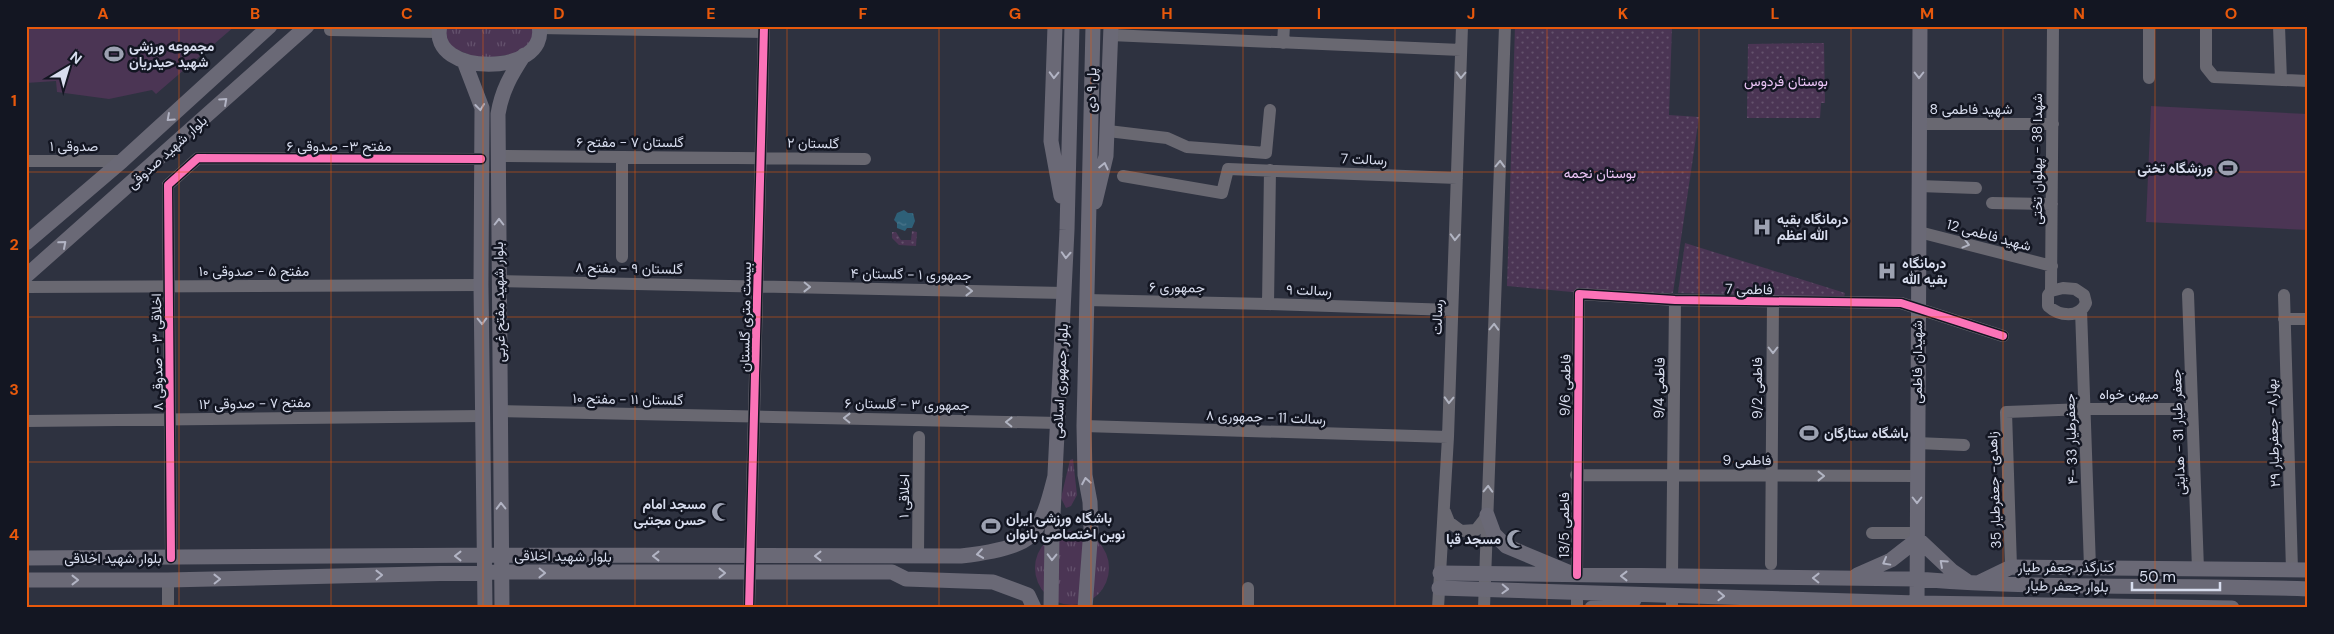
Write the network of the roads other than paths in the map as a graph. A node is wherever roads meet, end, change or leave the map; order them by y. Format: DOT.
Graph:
graph roads {
  1 [pos="270,26"];
  2 [pos="307,26"];
  3 [pos="1055,26"];
  4 [pos="1072,26"];
  5 [pos="1093,26"];
  6 [pos="1284,26"];
  7 [pos="1462,26"];
  8 [pos="1505,26"];
  9 [pos="1920,26"];
  10 [pos="2053,26"];
  11 [pos="2149,26"];
  12 [pos="2206,26"];
  13 [pos="2279,26"];
  14 [pos="539,27"];
  15 [pos="439,29"];
  16 [pos="764,29"];
  17 [pos="330,30"];
  18 [pos="1110,31"];
  19 [pos="1283,43"];
  20 [pos="1462,50"];
  21 [pos="524,56"];
  22 [pos="464,61"];
  23 [pos="2149,78"];
  24 [pos="2281,80"];
  25 [pos="2308,81"];
  26 [pos="1270,110"];
  27 [pos="1919,124"];
  28 [pos="2053,124"];
  29 [pos="1108,131"];
  30 [pos="1069,154"];
  31 [pos="1090,154"];
  32 [pos="498,156"];
  33 [pos="622,157"];
  34 [pos="198,158"];
  35 [pos="761,158"];
  36 [pos="481,159"];
  37 [pos="865,160"];
  38 [pos="26,161"];
  39 [pos="122,161"];
  40 [pos="1270,170"];
  41 [pos="1123,176"];
  42 [pos="1457,178"];
  43 [pos="1919,186"];
  44 [pos="1976,188"];
  45 [pos="1992,203"];
  46 [pos="2052,204"];
  47 [pos="1067,230"];
  48 [pos="1088,230"];
  49 [pos="1918,232"];
  50 [pos="26,243"];
  51 [pos="622,256"];
  52 [pos="2052,266"];
  53 [pos="26,276"];
  54 [pos="499,281"];
  55 [pos="481,285"];
  56 [pos="169,286"];
  57 [pos="758,286"];
  58 [pos="26,287"];
  59 [pos="2051,291"];
  60 [pos="1064,293"];
  61 [pos="1579,294"];
  62 [pos="2188,294"];
  63 [pos="2284,295"];
  64 [pos="1086,300"];
  65 [pos="1675,300"];
  66 [pos="1773,302"];
  67 [pos="1268,304"];
  68 [pos="1918,309"];
  69 [pos="1452,310"];
  70 [pos="2081,310"];
  71 [pos="2284,319"];
  72 [pos="2308,319"];
  73 [pos="2003,336"];
  74 [pos="2085,409"];
  75 [pos="2192,409"];
  76 [pos="500,411"];
  77 [pos="2006,412"];
  78 [pos="755,415"];
  79 [pos="483,416"];
  80 [pos="170,419"];
  81 [pos="26,421"];
  82 [pos="1058,423"];
  83 [pos="1084,426"];
  84 [pos="919,436"];
  85 [pos="1448,437"];
  86 [pos="1917,443"];
  87 [pos="1964,445"];
  88 [pos="1576,475"];
  89 [pos="1673,475"];
  90 [pos="1055,476"];
  91 [pos="1772,476"];
  92 [pos="1917,476"];
  93 [pos="1444,509"];
  94 [pos="1487,515"];
  95 [pos="485,530"];
  96 [pos="502,530"];
  97 [pos="1872,533"];
  98 [pos="1918,536"];
  99 [pos="502,555"];
  100 [pos="751,555"];
  101 [pos="485,556"];
  102 [pos="918,556"];
  103 [pos="26,558"];
  104 [pos="171,558"];
  105 [pos="1771,564"];
  106 [pos="2011,567"];
  107 [pos="2090,567"];
  108 [pos="2198,569"];
  109 [pos="2292,570"];
  110 [pos="2308,570"];
  111 [pos="485,572"];
  112 [pos="502,572"];
  113 [pos="750,573"];
  114 [pos="1577,575"];
  115 [pos="1672,576"];
  116 [pos="1851,578"];
  117 [pos="1917,579"];
  118 [pos="26,580"];
  119 [pos="168,580"];
  120 [pos="1439,580"];
  121 [pos="1484,582"];
  122 [pos="1974,584"];
  123 [pos="1248,588"];
  124 [pos="2308,589"];
  125 [pos="1577,592"];
  126 [pos="1669,599"];
  127 [pos="1872,601"];
  128 [pos="502,602"];
  129 [pos="485,603"];
  130 [pos="1917,605"];
  131 [pos="1944,605"];
  132 [pos="1980,605"];
  133 [pos="168,608"];
  134 [pos="749,608"];
  135 [pos="1034,608"];
  136 [pos="1051,608"];
  137 [pos="1085,608"];
  138 [pos="1248,608"];
  139 [pos="1438,608"];
  140 [pos="1484,608"];
  141 [pos="1577,608"];
  142 [pos="1592,608"];
  143 [pos="1892,608"];
  144 [pos="2232,608"];
  1 -- 39 [label="main road, بلوار شهید صدوقی, one-way"];
  53 -- 2 [label="main road, بلوار شهید صدوقی, one-way"];
  3 -- 47 [label="main road, one-way"];
  4 -- 30 [label="main road, پل ۹ دی"];
  5 -- 31 [label="main road, پل ۹ دی"];
  6 -- 19 [label="street"];
  7 -- 20 [label="street, رسالت"];
  94 -- 8 [label="street, one-way"];
  9 -- 27 [label="main road, شهیدان فاطمی, one-way"];
  10 -- 28 [label="street, شهدا 38 - پهلوان تختی"];
  11 -- 23 [label="street"];
  12 -- 24 [label="street"];
  13 -- 24 [label="street"];
  14 -- 16 [label="street"];
  14 -- 21 [label="main road, بلوار شهید مفتح غربی"];
  15 -- 17 [label="street"];
  15 -- 22 [label="main road"];
  16 -- 35 [label="street, بیست متری گلستان"];
  18 -- 19 [label="street"];
  18 -- 29 [label="main road"];
  19 -- 20 [label="street"];
  20 -- 42 [label="street, رسالت, one-way"];
  21 -- 22 [label="main road"];
  21 -- 32 [label="main road, بلوار شهید مفتح غربی"];
  22 -- 36 [label="main road, بلوار شهید مفتح غربی, one-way"];
  24 -- 25 [label="street"];
  26 -- 29 [label="street"];
  27 -- 28 [label="street, شهید فاطمی 8"];
  27 -- 43 [label="main road, شهیدان فاطمی"];
  28 -- 46 [label="street, شهدا 38 - پهلوان تختی"];
  48 -- 29 [label="main road, one-way"];
  30 -- 47 [label="main road, بلوار جمهوری اسلامی"];
  31 -- 48 [label="main road, بلوار جمهوری اسلامی"];
  32 -- 33 [label="street, گلستان ۷ - مفتح ۶"];
  54 -- 32 [label="main road, بلوار شهید مفتح غربی, one-way"];
  33 -- 35 [label="street, گلستان ۷ - مفتح ۶"];
  33 -- 51 [label="street"];
  34 -- 36 [label="street, مفتح ۳- صدوقی ۶"];
  34 -- 56 [label="street, اخلاقی ۳ - صدوقی ۸"];
  35 -- 37 [label="street, گلستان ۲"];
  35 -- 57 [label="street, بیست متری گلستان"];
  36 -- 55 [label="main road, بلوار شهید مفتح غربی"];
  38 -- 39 [label="street, صدوقی ۱"];
  39 -- 50 [label="main road, بلوار شهید صدوقی"];
  40 -- 41 [label="street, رسالت 7"];
  40 -- 42 [label="street, رسالت 7"];
  40 -- 67 [label="street, رسالت ۹"];
  42 -- 69 [label="street, رسالت, one-way"];
  43 -- 44 [label="street"];
  43 -- 49 [label="main road, شهیدان فاطمی"];
  45 -- 46 [label="street"];
  46 -- 52 [label="street, شهدا 38 - پهلوان تختی"];
  47 -- 60 [label="main road, بلوار جمهوری اسلامی, one-way"];
  48 -- 64 [label="main road, بلوار جمهوری اسلامی"];
  49 -- 52 [label="street, شهید فاطمی 12, one-way"];
  49 -- 68 [label="main road, شهیدان فاطمی"];
  52 -- 59 [label="street, شهدا 38 - پهلوان تختی"];
  54 -- 57 [label="street, گلستان ۹ - مفتح ۸"];
  54 -- 76 [label="main road, بلوار شهید مفتح غربی"];
  55 -- 56 [label="street, مفتح ۵ - صدوقی ۱۰"];
  55 -- 79 [label="main road, بلوار شهید مفتح غربی, one-way"];
  56 -- 58 [label="street, مفتح ۵ - صدوقی ۱۰"];
  56 -- 80 [label="street, اخلاقی ۳ - صدوقی ۸"];
  57 -- 60 [label="street, جمهوری ۱ - گلستان ۴, one-way"];
  57 -- 78 [label="street, بیست متری گلستان"];
  59 -- 70 [label="street"];
  59 -- 70 [label="street"];
  60 -- 82 [label="main road, بلوار جمهوری اسلامی"];
  61 -- 65 [label="street, فاطمی 7"];
  61 -- 88 [label="street, فاطمی 9/6"];
  62 -- 75 [label="street, جعفر طیار 31 - هدایتی"];
  63 -- 71 [label="street, بهار۸- جعفرطیار ۲۹"];
  64 -- 67 [label="street, جمهوری ۶"];
  64 -- 83 [label="main road, بلوار جمهوری اسلامی"];
  65 -- 66 [label="street, فاطمی 7"];
  65 -- 89 [label="street, فاطمی 9/4"];
  66 -- 68 [label="street, فاطمی 7"];
  66 -- 91 [label="street, فاطمی 9/2, one-way"];
  67 -- 69 [label="street, رسالت ۹"];
  68 -- 73 [label="street, فاطمی 7"];
  68 -- 86 [label="main road, شهیدان فاطمی"];
  69 -- 85 [label="street, رسالت, one-way"];
  70 -- 74 [label="street, ۴- جعفرطیار 33"];
  71 -- 72 [label="street"];
  71 -- 109 [label="street, بهار۸- جعفرطیار ۲۹"];
  74 -- 75 [label="street, میهن خواه"];
  74 -- 77 [label="street, میهن خواه"];
  74 -- 107 [label="street, ۴- جعفرطیار 33"];
  75 -- 108 [label="street, جعفر طیار 31 - هدایتی"];
  76 -- 78 [label="street, گلستان ۱۱ - مفتح ۱۰"];
  96 -- 76 [label="main road, بلوار شهید مفتح غربی, one-way"];
  77 -- 106 [label="street, زاهدی- جعفرطیار 35"];
  82 -- 78 [label="street, جمهوری ۳ - گلستان ۶, one-way"];
  78 -- 100 [label="street, بیست متری گلستان"];
  79 -- 80 [label="street, مفتح ۷ - صدوقی ۱۲"];
  79 -- 95 [label="main road, بلوار شهید مفتح غربی"];
  80 -- 81 [label="street, مفتح ۷ - صدوقی ۱۲"];
  80 -- 104 [label="street, اخلاقی ۳ - صدوقی ۸"];
  82 -- 90 [label="main road, بلوار جمهوری اسلامی"];
  83 -- 85 [label="street, رسالت 11 - جمهوری ۸"];
  137 -- 83 [label="main road, بلوار جمهوری اسلامی, one-way"];
  84 -- 102 [label="street, اخلاقی ۱"];
  85 -- 93 [label="street, رسالت"];
  86 -- 87 [label="street"];
  86 -- 92 [label="main road, شهیدان فاطمی"];
  88 -- 89 [label="street, فاطمی 9"];
  88 -- 114 [label="street, فاطمی 13/5"];
  89 -- 91 [label="street, فاطمی 9"];
  89 -- 115 [label="street, فاطمی 9/4"];
  90 -- 102 [label="main road, بلوار شهید اخلاقی, one-way"];
  90 -- 136 [label="main road, بلوار جمهوری اسلامی, one-way"];
  91 -- 92 [label="street, فاطمی 9, one-way"];
  91 -- 105 [label="street, فاطمی 9/2"];
  92 -- 98 [label="main road, شهیدان فاطمی, one-way"];
  93 -- 94 [label="street"];
  93 -- 120 [label="street, رسالت"];
  94 -- 114 [label="main road"];
  94 -- 121 [label="street"];
  95 -- 96 [label="main road"];
  95 -- 101 [label="main road, بلوار شهید مفتح غربی"];
  96 -- 99 [label="main road, بلوار شهید مفتح غربی"];
  97 -- 98 [label="street"];
  98 -- 116 [label="main road, one-way"];
  98 -- 117 [label="main road, شهیدان فاطمی"];
  122 -- 98 [label="main road, one-way"];
  100 -- 99 [label="main road, بلوار شهید اخلاقی, one-way"];
  99 -- 101 [label="main road, بلوار شهید اخلاقی"];
  99 -- 112 [label="main road, بلوار شهید مفتح غربی"];
  102 -- 100 [label="main road, بلوار شهید اخلاقی, one-way"];
  100 -- 113 [label="street, بیست متری گلستان"];
  101 -- 104 [label="main road, بلوار شهید اخلاقی, one-way"];
  101 -- 111 [label="main road, بلوار شهید مفتح غربی"];
  103 -- 104 [label="main road, بلوار شهید اخلاقی"];
  106 -- 107 [label="main road, کنارگذر جعفر طیار"];
  106 -- 122 [label="main road, کنارگذر جعفر طیار"];
  107 -- 108 [label="main road, کنارگذر جعفر طیار"];
  108 -- 109 [label="main road, کنارگذر جعفر طیار"];
  109 -- 110 [label="main road, کنارگذر جعفر طیار"];
  111 -- 112 [label="main road, بلوار شهید اخلاقی"];
  119 -- 111 [label="main road, بلوار شهید اخلاقی, one-way"];
  111 -- 129 [label="main road, بلوار شهید مفتح غربی"];
  112 -- 113 [label="main road, بلوار شهید اخلاقی, one-way"];
  112 -- 128 [label="main road, بلوار شهید مفتح غربی"];
  113 -- 134 [label="street, بیست متری گلستان"];
  113 -- 135 [label="main road, بلوار شهید اخلاقی"];
  115 -- 114 [label="main road, بلوار جعفر طیار, one-way"];
  114 -- 121 [label="main road, بلوار جعفر طیار"];
  116 -- 115 [label="main road, بلوار جعفر طیار, one-way"];
  116 -- 117 [label="main road, بلوار جعفر طیار"];
  117 -- 122 [label="main road, بلوار جعفر طیار"];
  117 -- 130 [label="main road, شهیدان فاطمی"];
  118 -- 119 [label="main road, بلوار شهید اخلاقی, one-way"];
  119 -- 133 [label="street"];
  120 -- 121 [label="main road"];
  120 -- 139 [label="street, رسالت"];
  121 -- 125 [label="main road, one-way"];
  121 -- 140 [label="street"];
  122 -- 124 [label="main road, بلوار جعفر طیار"];
  123 -- 138 [label="street"];
  125 -- 126 [label="main road"];
  125 -- 141 [label="street"];
  126 -- 127 [label="main road, بلوار جعفر طیار, one-way"];
  126 -- 142 [label="main road"];
  127 -- 130 [label="main road, بلوار جعفر طیار"];
  127 -- 143 [label="main road"];
  128 -- 129 [label="main road"];
  130 -- 131 [label="main road, بلوار جعفر طیار"];
  131 -- 132 [label="main road, بلوار جعفر طیار"];
  132 -- 144 [label="main road, بلوار جعفر طیار"];
}
